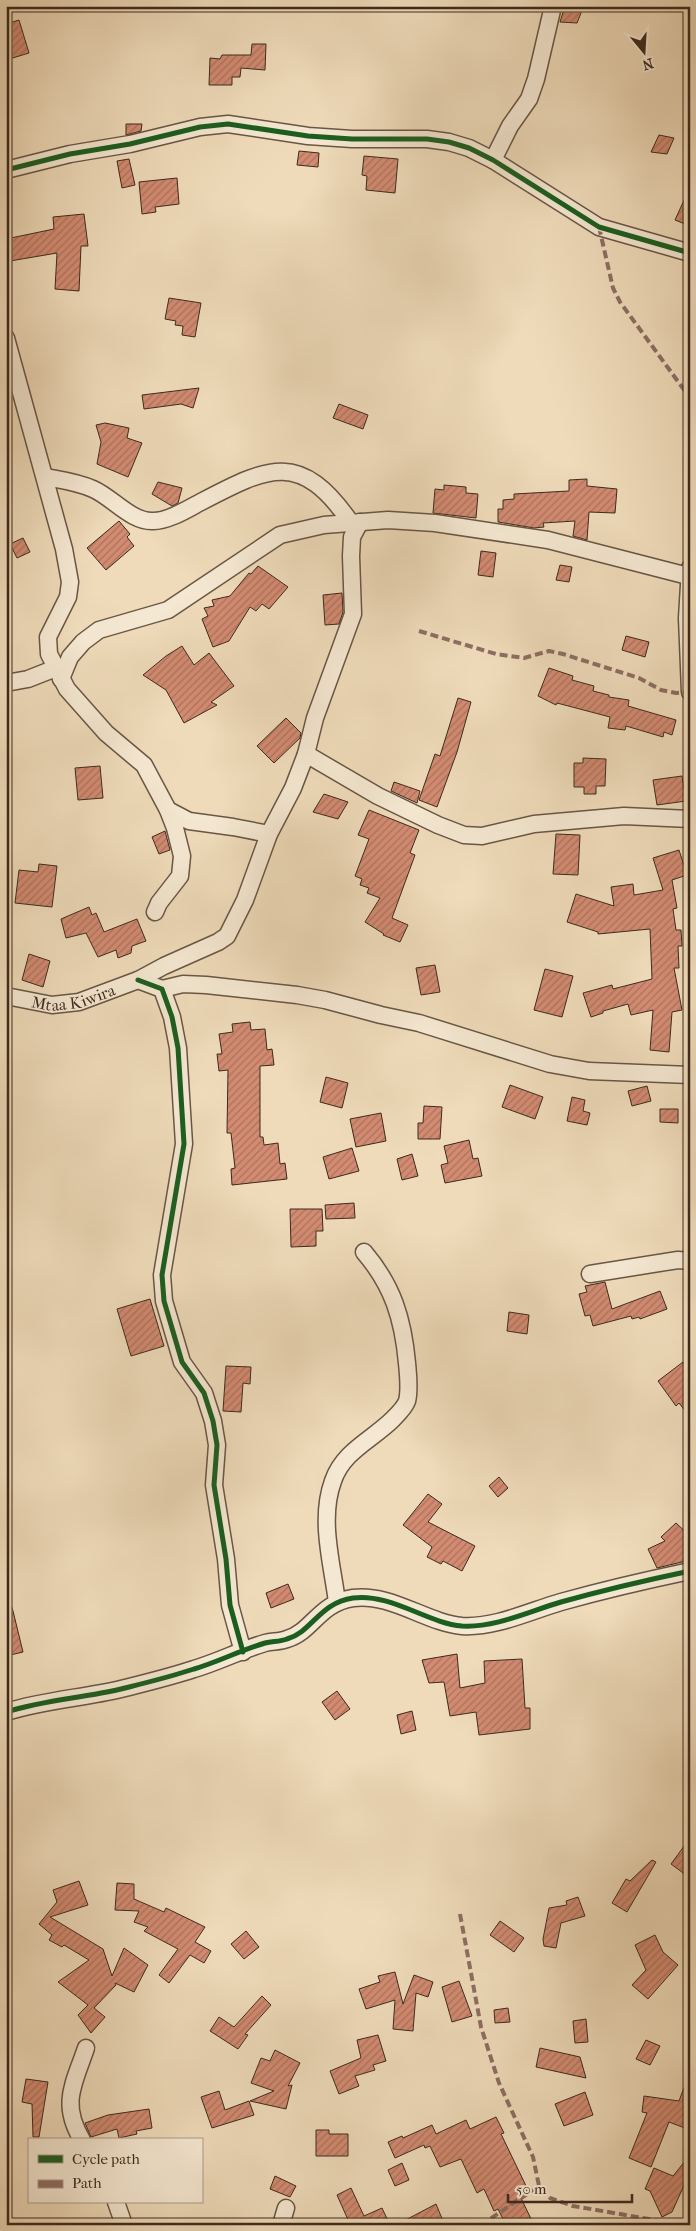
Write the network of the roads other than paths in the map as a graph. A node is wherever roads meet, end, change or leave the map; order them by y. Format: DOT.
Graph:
graph roads {
  1 [pos="553,6"];
  2 [pos="492,160"];
  3 [pos="6,170"];
  4 [pos="690,253"];
  5 [pos="6,338"];
  6 [pos="45,477"];
  7 [pos="355,522"];
  8 [pos="689,572"];
  9 [pos="59,674"];
  10 [pos="6,683"];
  11 [pos="690,692"];
  12 [pos="306,754"];
  13 [pos="168,810"];
  14 [pos="690,819"];
  15 [pos="270,834"];
  16 [pos="155,912"];
  17 [pos="138,980"];
  18 [pos="162,989"];
  19 [pos="6,996"];
  20 [pos="690,1075"];
  21 [pos="364,1252"];
  22 [pos="690,1261"];
  23 [pos="590,1274"];
  24 [pos="690,1571"];
  25 [pos="338,1602"];
  26 [pos="242,1652"];
  27 [pos="6,1712"];
  28 [pos="86,2048"];
  29 [pos="81,2138"];
  30 [pos="117,2204"];
  31 [pos="286,2208"];
  32 [pos="124,2225"];
  33 [pos="281,2225"];
  1 -- 2 [label="street"];
  2 -- 3 [label="street"];
  2 -- 4 [label="street"];
  5 -- 6 [label="street"];
  6 -- 7 [label="street"];
  6 -- 9 [label="street"];
  7 -- 8 [label="street"];
  7 -- 9 [label="street"];
  7 -- 12 [label="street, Mtaa Kiwira"];
  8 -- 11 [label="street"];
  9 -- 10 [label="street"];
  9 -- 13 [label="street"];
  12 -- 14 [label="street"];
  12 -- 15 [label="street, Mtaa Kiwira"];
  13 -- 15 [label="street"];
  13 -- 16 [label="street"];
  15 -- 17 [label="street, Mtaa Kiwira"];
  17 -- 18 [label="street"];
  17 -- 19 [label="street, Mtaa Kiwira"];
  18 -- 20 [label="street"];
  18 -- 26 [label="street"];
  21 -- 25 [label="street"];
  22 -- 23 [label="street"];
  24 -- 25 [label="street"];
  25 -- 26 [label="street"];
  26 -- 27 [label="street"];
  28 -- 29 [label="street"];
  30 -- 32 [label="street"];
  31 -- 33 [label="street"];
}
